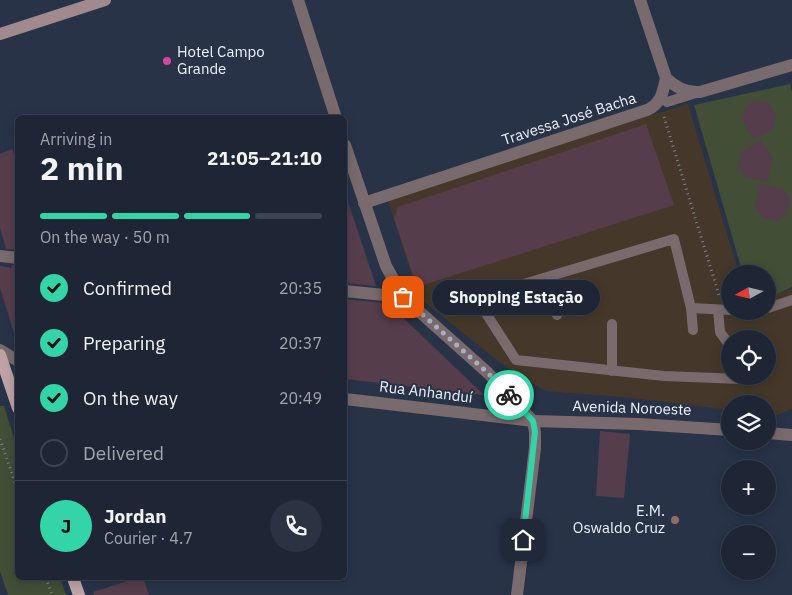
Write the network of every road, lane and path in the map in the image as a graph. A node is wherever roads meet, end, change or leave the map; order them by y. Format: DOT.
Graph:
graph roads {
  1 [pos="105,0"];
  2 [pos="298,0"];
  3 [pos="640,0"];
  4 [pos="0,34"];
  5 [pos="792,65"];
  6 [pos="666,78"];
  7 [pos="700,92"];
  8 [pos="663,102"];
  9 [pos="335,115"];
  10 [pos="347,151"];
  11 [pos="364,203"];
  12 [pos="0,256"];
  13 [pos="15,258"];
  14 [pos="540,280"];
  15 [pos="347,291"];
  16 [pos="403,297"];
  17 [pos="721,300"];
  18 [pos="792,300"];
  19 [pos="776,305"];
  20 [pos="691,308"];
  21 [pos="721,310"];
  22 [pos="557,315"];
  23 [pos="722,320"];
  24 [pos="612,324"];
  25 [pos="693,330"];
  26 [pos="721,333"];
  27 [pos="0,350"];
  28 [pos="0,355"];
  29 [pos="15,358"];
  30 [pos="612,371"];
  31 [pos="721,378"];
  32 [pos="15,399"];
  33 [pos="347,399"];
  34 [pos="533,421"];
  35 [pos="721,429"];
  36 [pos="792,430"];
  37 [pos="780,434"];
  38 [pos="0,439"];
  39 [pos="15,482"];
  40 [pos="47,580"];
  41 [pos="74,580"];
  42 [pos="52,595"];
  43 [pos="80,595"];
  44 [pos="517,595"];
  1 -- 4 [label="main road"];
  2 -- 9 [label="street"];
  3 -- 6 [label="street"];
  5 -- 7 [label="street"];
  6 -- 7 [label="street"];
  6 -- 8 [label="street, Travessa José Bacha"];
  7 -- 8 [label="lane"];
  8 -- 11 [label="street, Travessa José Bacha"];
  8 -- 17 [label="path"];
  10 -- 11 [label="street"];
  11 -- 16 [label="street"];
  12 -- 13 [label="street"];
  14 -- 20 [label="lane"];
  14 -- 22 [label="lane"];
  14 -- 30 [label="lane"];
  15 -- 16 [label="street"];
  16 -- 34 [label="street"];
  18 -- 19 [label="lane"];
  20 -- 21 [label="lane"];
  20 -- 25 [label="lane"];
  23 -- 26 [label="lane"];
  24 -- 30 [label="lane"];
  27 -- 29 [label="street"];
  28 -- 32 [label="main road"];
  30 -- 31 [label="lane"];
  33 -- 34 [label="street, Rua Anhanduí"];
  34 -- 35 [label="street, Avenida Noroeste"];
  34 -- 44 [label="street"];
  36 -- 37 [label="street"];
  38 -- 39 [label="path"];
  40 -- 42 [label="path"];
  41 -- 43 [label="main road"];
}
